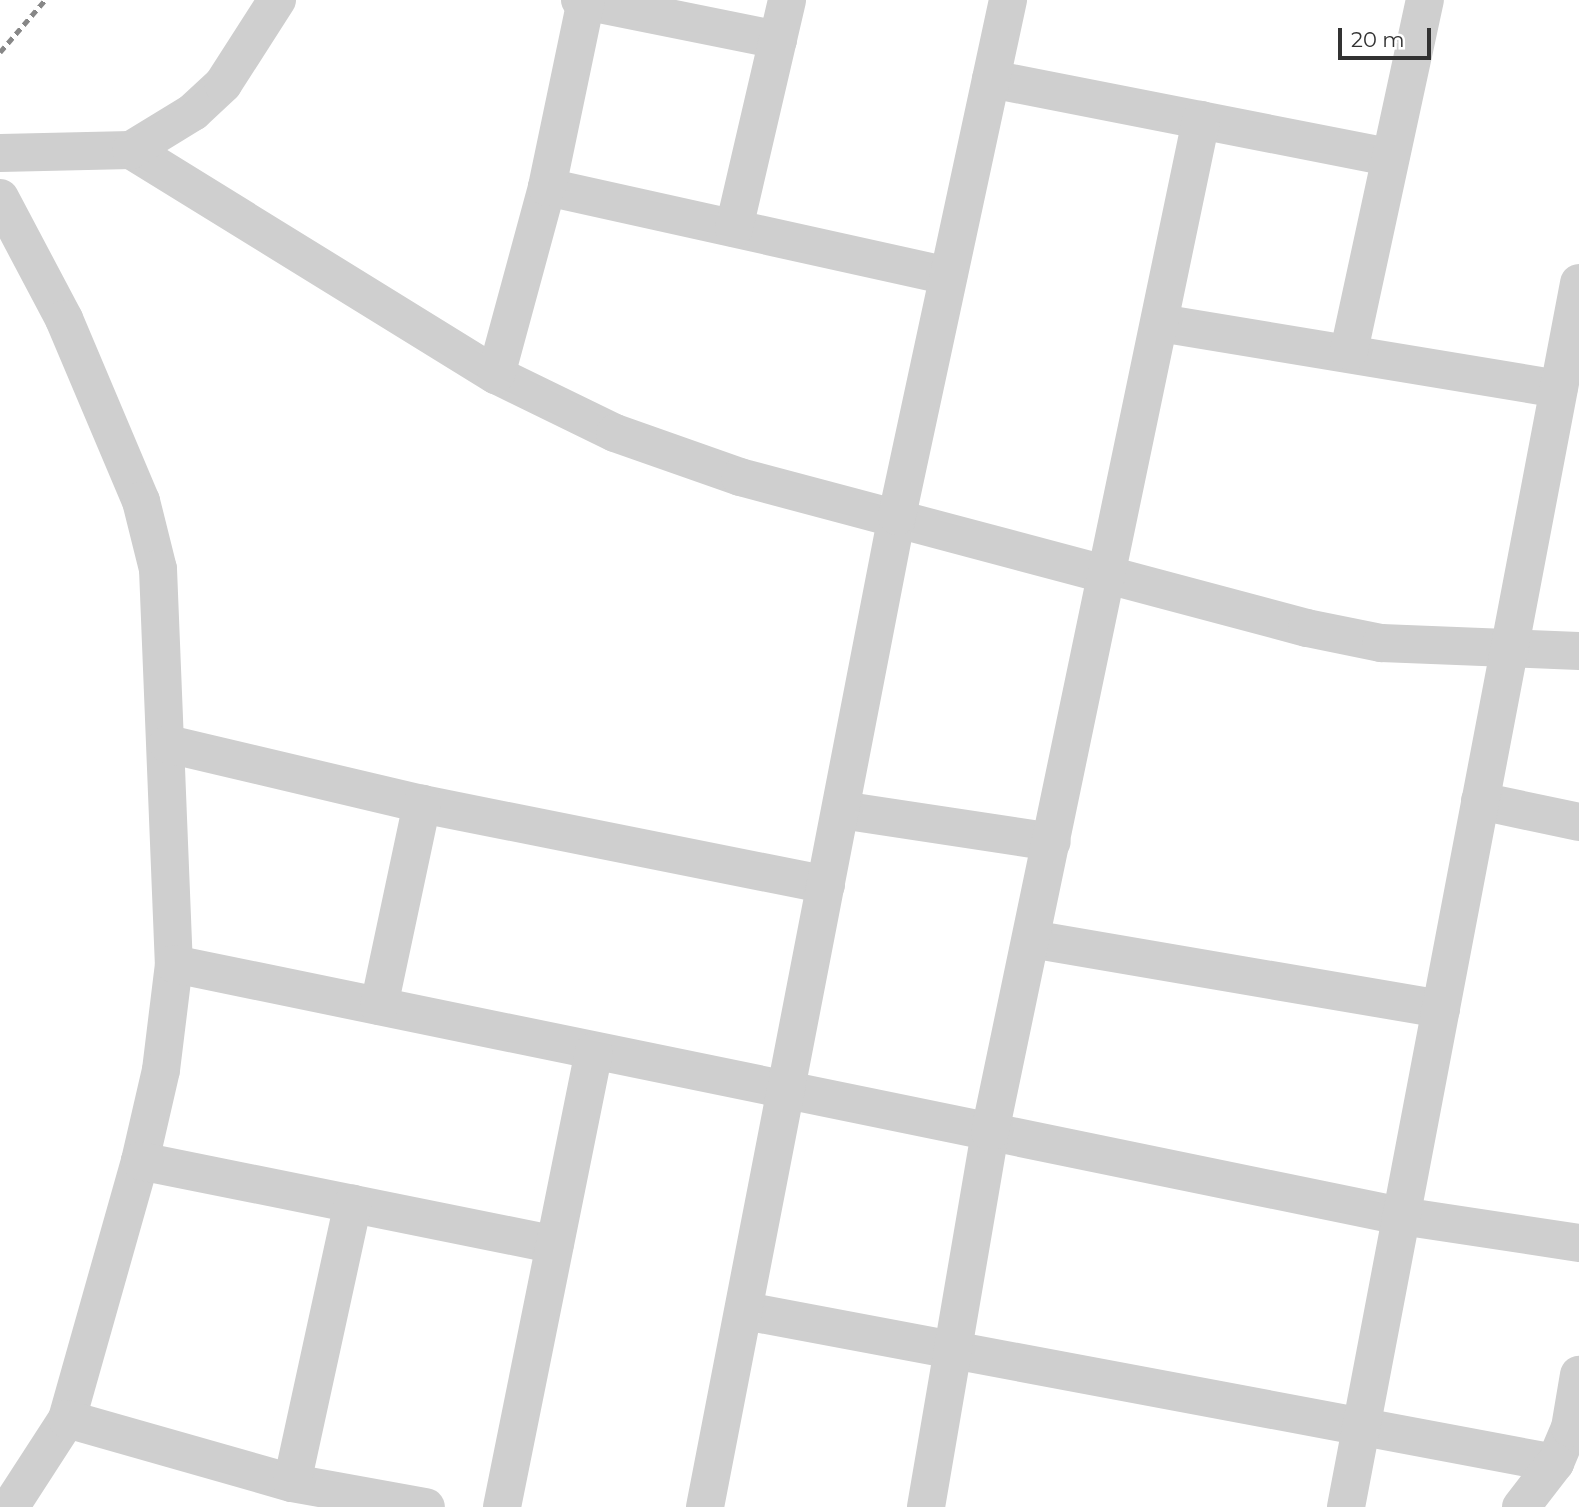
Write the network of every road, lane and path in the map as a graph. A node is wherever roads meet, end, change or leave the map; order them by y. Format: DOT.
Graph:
graph roads {
  1 [pos="277,0"];
  2 [pos="787,0"];
  3 [pos="1008,0"];
  4 [pos="1425,0"];
  5 [pos="583,1"];
  6 [pos="778,40"];
  7 [pos="991,79"];
  8 [pos="1201,120"];
  9 [pos="131,150"];
  10 [pos="0,153"];
  11 [pos="1390,157"];
  12 [pos="547,187"];
  13 [pos="0,198"];
  14 [pos="734,228"];
  15 [pos="948,276"];
  16 [pos="1579,283"];
  17 [pos="1160,323"];
  18 [pos="1349,351"];
  19 [pos="496,375"];
  20 [pos="1559,389"];
  21 [pos="897,516"];
  22 [pos="1108,573"];
  23 [pos="1510,648"];
  24 [pos="1579,651"];
  25 [pos="168,744"];
  26 [pos="1480,801"];
  27 [pos="422,804"];
  28 [pos="841,810"];
  29 [pos="1579,822"];
  30 [pos="1052,842"];
  31 [pos="826,885"];
  32 [pos="1031,939"];
  33 [pos="174,964"];
  34 [pos="379,1006"];
  35 [pos="1441,1009"];
  36 [pos="594,1051"];
  37 [pos="787,1090"];
  38 [pos="990,1132"];
  39 [pos="140,1161"];
  40 [pos="353,1204"];
  41 [pos="1401,1216"];
  42 [pos="1579,1242"];
  43 [pos="555,1245"];
  44 [pos="745,1311"];
  45 [pos="950,1350"];
  46 [pos="1579,1375"];
  47 [pos="67,1419"];
  48 [pos="1360,1429"];
  49 [pos="1555,1463"];
  50 [pos="292,1483"];
  51 [pos="10,1507"];
  52 [pos="426,1507"];
  53 [pos="502,1507"];
  54 [pos="705,1507"];
  55 [pos="926,1507"];
  56 [pos="1346,1507"];
  57 [pos="1521,1507"];
  1 -- 9 [label="street"];
  2 -- 6 [label="street"];
  3 -- 7 [label="street"];
  4 -- 11 [label="street"];
  5 -- 6 [label="street"];
  5 -- 12 [label="street"];
  6 -- 14 [label="street"];
  7 -- 8 [label="street"];
  7 -- 15 [label="street"];
  8 -- 11 [label="street"];
  8 -- 17 [label="street"];
  9 -- 10 [label="street"];
  9 -- 19 [label="street"];
  11 -- 18 [label="street"];
  12 -- 14 [label="street"];
  12 -- 19 [label="street"];
  13 -- 25 [label="street"];
  14 -- 15 [label="street"];
  15 -- 21 [label="street"];
  16 -- 20 [label="street"];
  17 -- 18 [label="street"];
  17 -- 22 [label="street"];
  18 -- 20 [label="street"];
  19 -- 21 [label="street"];
  20 -- 23 [label="street"];
  21 -- 22 [label="street"];
  21 -- 28 [label="street"];
  22 -- 23 [label="street"];
  22 -- 30 [label="street"];
  23 -- 24 [label="street"];
  23 -- 26 [label="street"];
  25 -- 27 [label="street"];
  25 -- 33 [label="street"];
  26 -- 29 [label="street"];
  26 -- 35 [label="street"];
  27 -- 31 [label="street"];
  27 -- 34 [label="street"];
  28 -- 30 [label="street"];
  28 -- 31 [label="street"];
  30 -- 32 [label="street"];
  31 -- 37 [label="street"];
  32 -- 35 [label="street"];
  32 -- 38 [label="street"];
  33 -- 34 [label="street"];
  33 -- 39 [label="street"];
  34 -- 36 [label="street"];
  35 -- 41 [label="street"];
  36 -- 37 [label="street"];
  36 -- 43 [label="street"];
  37 -- 38 [label="street"];
  37 -- 44 [label="street"];
  38 -- 41 [label="street"];
  38 -- 45 [label="street"];
  39 -- 40 [label="street"];
  39 -- 47 [label="street"];
  40 -- 43 [label="street"];
  40 -- 50 [label="street"];
  41 -- 42 [label="street"];
  41 -- 48 [label="street"];
  43 -- 53 [label="street"];
  44 -- 45 [label="street"];
  44 -- 54 [label="street"];
  45 -- 48 [label="street"];
  45 -- 55 [label="street"];
  46 -- 49 [label="street"];
  47 -- 50 [label="street"];
  47 -- 51 [label="street"];
  48 -- 49 [label="street"];
  48 -- 56 [label="street"];
  49 -- 57 [label="street"];
  50 -- 52 [label="street"];
}
